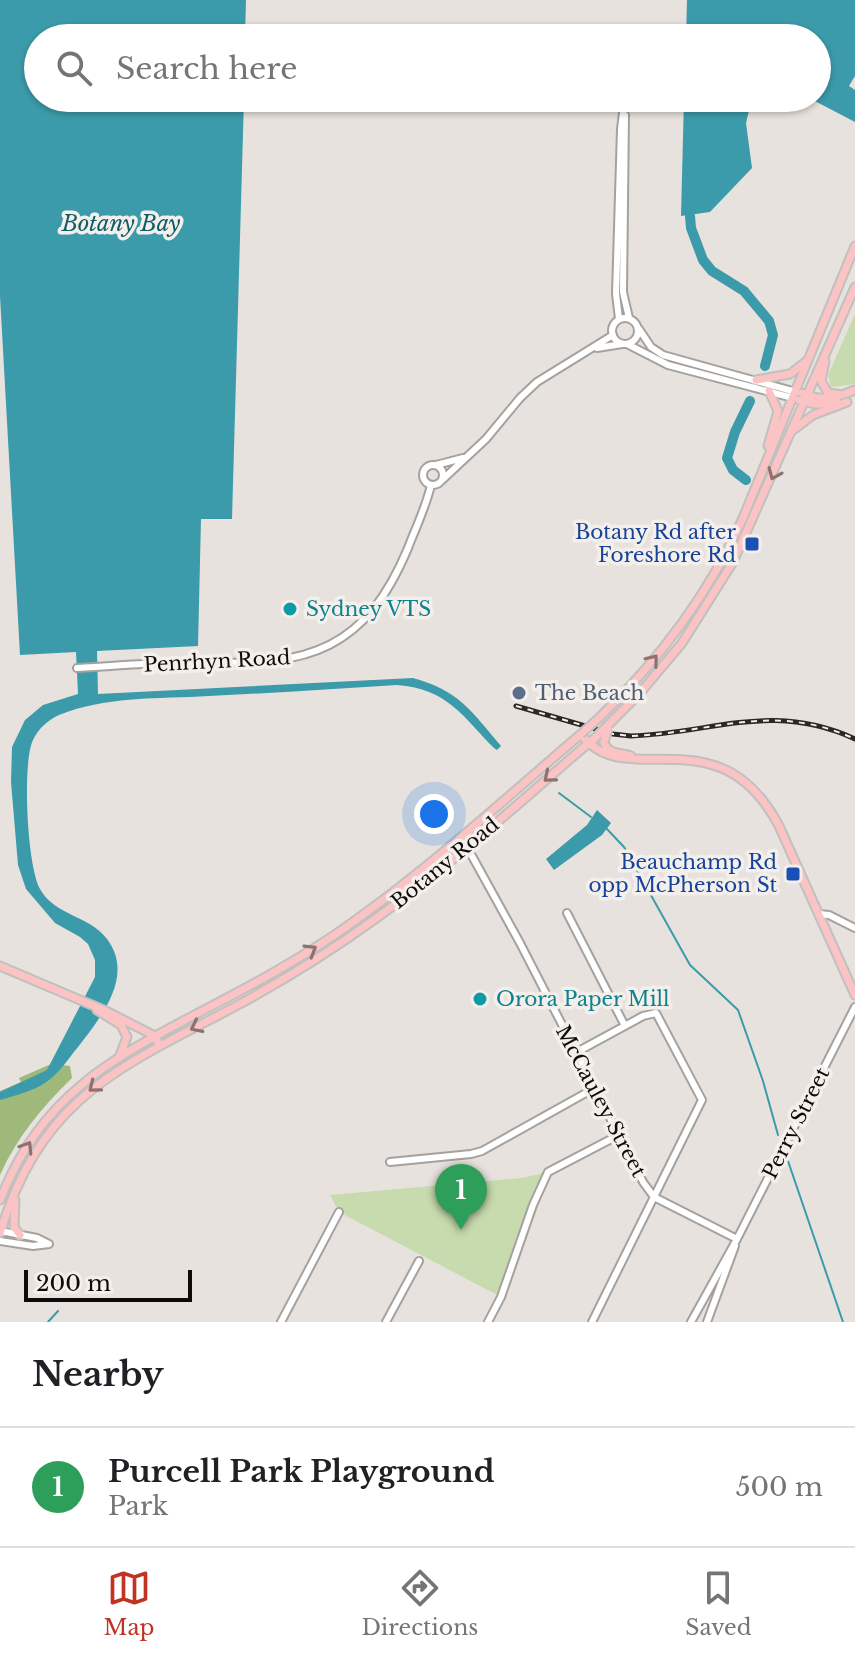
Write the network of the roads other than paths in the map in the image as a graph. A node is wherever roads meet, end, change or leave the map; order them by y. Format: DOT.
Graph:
graph roads {
  1 [pos="623,112"];
  2 [pos="625,112"];
  3 [pos="855,246"];
  4 [pos="855,287"];
  5 [pos="619,293"];
  6 [pos="629,318"];
  7 [pos="619,319"];
  8 [pos="639,329"];
  9 [pos="613,335"];
  10 [pos="829,343"];
  11 [pos="624,344"];
  12 [pos="590,350"];
  13 [pos="661,358"];
  14 [pos="809,359"];
  15 [pos="756,380"];
  16 [pos="769,391"];
  17 [pos="855,391"];
  18 [pos="794,395"];
  19 [pos="805,398"];
  20 [pos="851,401"];
  21 [pos="791,433"];
  22 [pos="466,457"];
  23 [pos="436,465"];
  24 [pos="761,475"];
  25 [pos="441,481"];
  26 [pos="431,485"];
  27 [pos="77,668"];
  28 [pos="613,720"];
  29 [pos="585,738"];
  30 [pos="636,758"];
  31 [pos="458,839"];
  32 [pos="466,848"];
  33 [pos="567,913"];
  34 [pos="819,914"];
  35 [pos="855,928"];
  36 [pos="0,966"];
  37 [pos="855,995"];
  38 [pos="855,1007"];
  39 [pos="105,1013"];
  40 [pos="625,1026"];
  41 [pos="155,1036"];
  42 [pos="160,1046"];
  43 [pos="575,1053"];
  44 [pos="120,1055"];
  45 [pos="593,1089"];
  46 [pos="617,1136"];
  47 [pos="390,1162"];
  48 [pos="17,1186"];
  49 [pos="654,1197"];
  50 [pos="0,1200"];
  51 [pos="339,1212"];
  52 [pos="0,1232"];
  53 [pos="20,1235"];
  54 [pos="737,1239"];
  55 [pos="0,1241"];
  56 [pos="419,1261"];
  57 [pos="693,1318"];
  58 [pos="281,1322"];
  59 [pos="386,1322"];
  60 [pos="488,1322"];
  61 [pos="592,1322"];
  62 [pos="706,1322"];
  1 -- 5 [label="street"];
  2 -- 5 [label="street"];
  3 -- 14 [label="main road, Botany Road"];
  4 -- 10 [label="main road"];
  5 -- 6 [label="street"];
  5 -- 7 [label="street"];
  6 -- 7 [label="street"];
  6 -- 8 [label="street"];
  7 -- 9 [label="street"];
  8 -- 11 [label="street"];
  8 -- 13 [label="street"];
  9 -- 11 [label="street"];
  9 -- 12 [label="street"];
  10 -- 17 [label="main road"];
  10 -- 19 [label="main road, Botany Road"];
  11 -- 12 [label="street"];
  11 -- 13 [label="street"];
  12 -- 22 [label="street"];
  13 -- 15 [label="street"];
  13 -- 16 [label="street"];
  14 -- 15 [label="main road"];
  14 -- 18 [label="main road, Botany Road"];
  15 -- 18 [label="street"];
  16 -- 18 [label="street"];
  16 -- 24 [label="main road"];
  17 -- 19 [label="main road"];
  18 -- 19 [label="main road"];
  18 -- 24 [label="main road, Botany Road"];
  19 -- 20 [label="main road"];
  19 -- 21 [label="main road, Botany Road"];
  20 -- 21 [label="main road"];
  21 -- 28 [label="main road, Botany Road, one-way"];
  22 -- 23 [label="street"];
  22 -- 25 [label="street"];
  23 -- 25 [label="street"];
  23 -- 26 [label="street, Penrhyn Road"];
  29 -- 24 [label="main road, Botany Road, one-way, bridge"];
  25 -- 26 [label="street"];
  26 -- 27 [label="street, Penrhyn Road"];
  28 -- 29 [label="main road, Botany Road, bridge"];
  28 -- 30 [label="main road, bridge"];
  29 -- 30 [label="main road"];
  29 -- 31 [label="main road, Botany Road"];
  29 -- 32 [label="main road, Botany Road, one-way"];
  30 -- 34 [label="main road"];
  31 -- 32 [label="street, McCauley Street"];
  41 -- 31 [label="main road, Botany Road, one-way"];
  32 -- 42 [label="main road, Botany Road, one-way"];
  32 -- 43 [label="street, McCauley Street"];
  33 -- 40 [label="street"];
  34 -- 35 [label="street"];
  34 -- 37 [label="main road"];
  36 -- 39 [label="main road"];
  38 -- 54 [label="street, Perry Street"];
  39 -- 41 [label="main road"];
  39 -- 44 [label="main road"];
  40 -- 43 [label="street"];
  40 -- 49 [label="street"];
  41 -- 42 [label="main road"];
  41 -- 44 [label="main road, Botany Road"];
  42 -- 48 [label="main road, Botany Road, one-way"];
  43 -- 45 [label="street, McCauley Street"];
  50 -- 44 [label="main road, Botany Road, one-way"];
  45 -- 46 [label="street, McCauley Street"];
  45 -- 47 [label="street"];
  46 -- 49 [label="street, McCauley Street"];
  46 -- 60 [label="street"];
  48 -- 52 [label="main road, Botany Road"];
  48 -- 53 [label="main road"];
  49 -- 54 [label="street, McCauley Street"];
  49 -- 61 [label="street"];
  51 -- 58 [label="street"];
  52 -- 53 [label="street"];
  53 -- 55 [label="street"];
  54 -- 57 [label="street, Perry Street"];
  54 -- 62 [label="street, Perry Street"];
  56 -- 59 [label="street"];
  57 -- 62 [label="street"];
}
